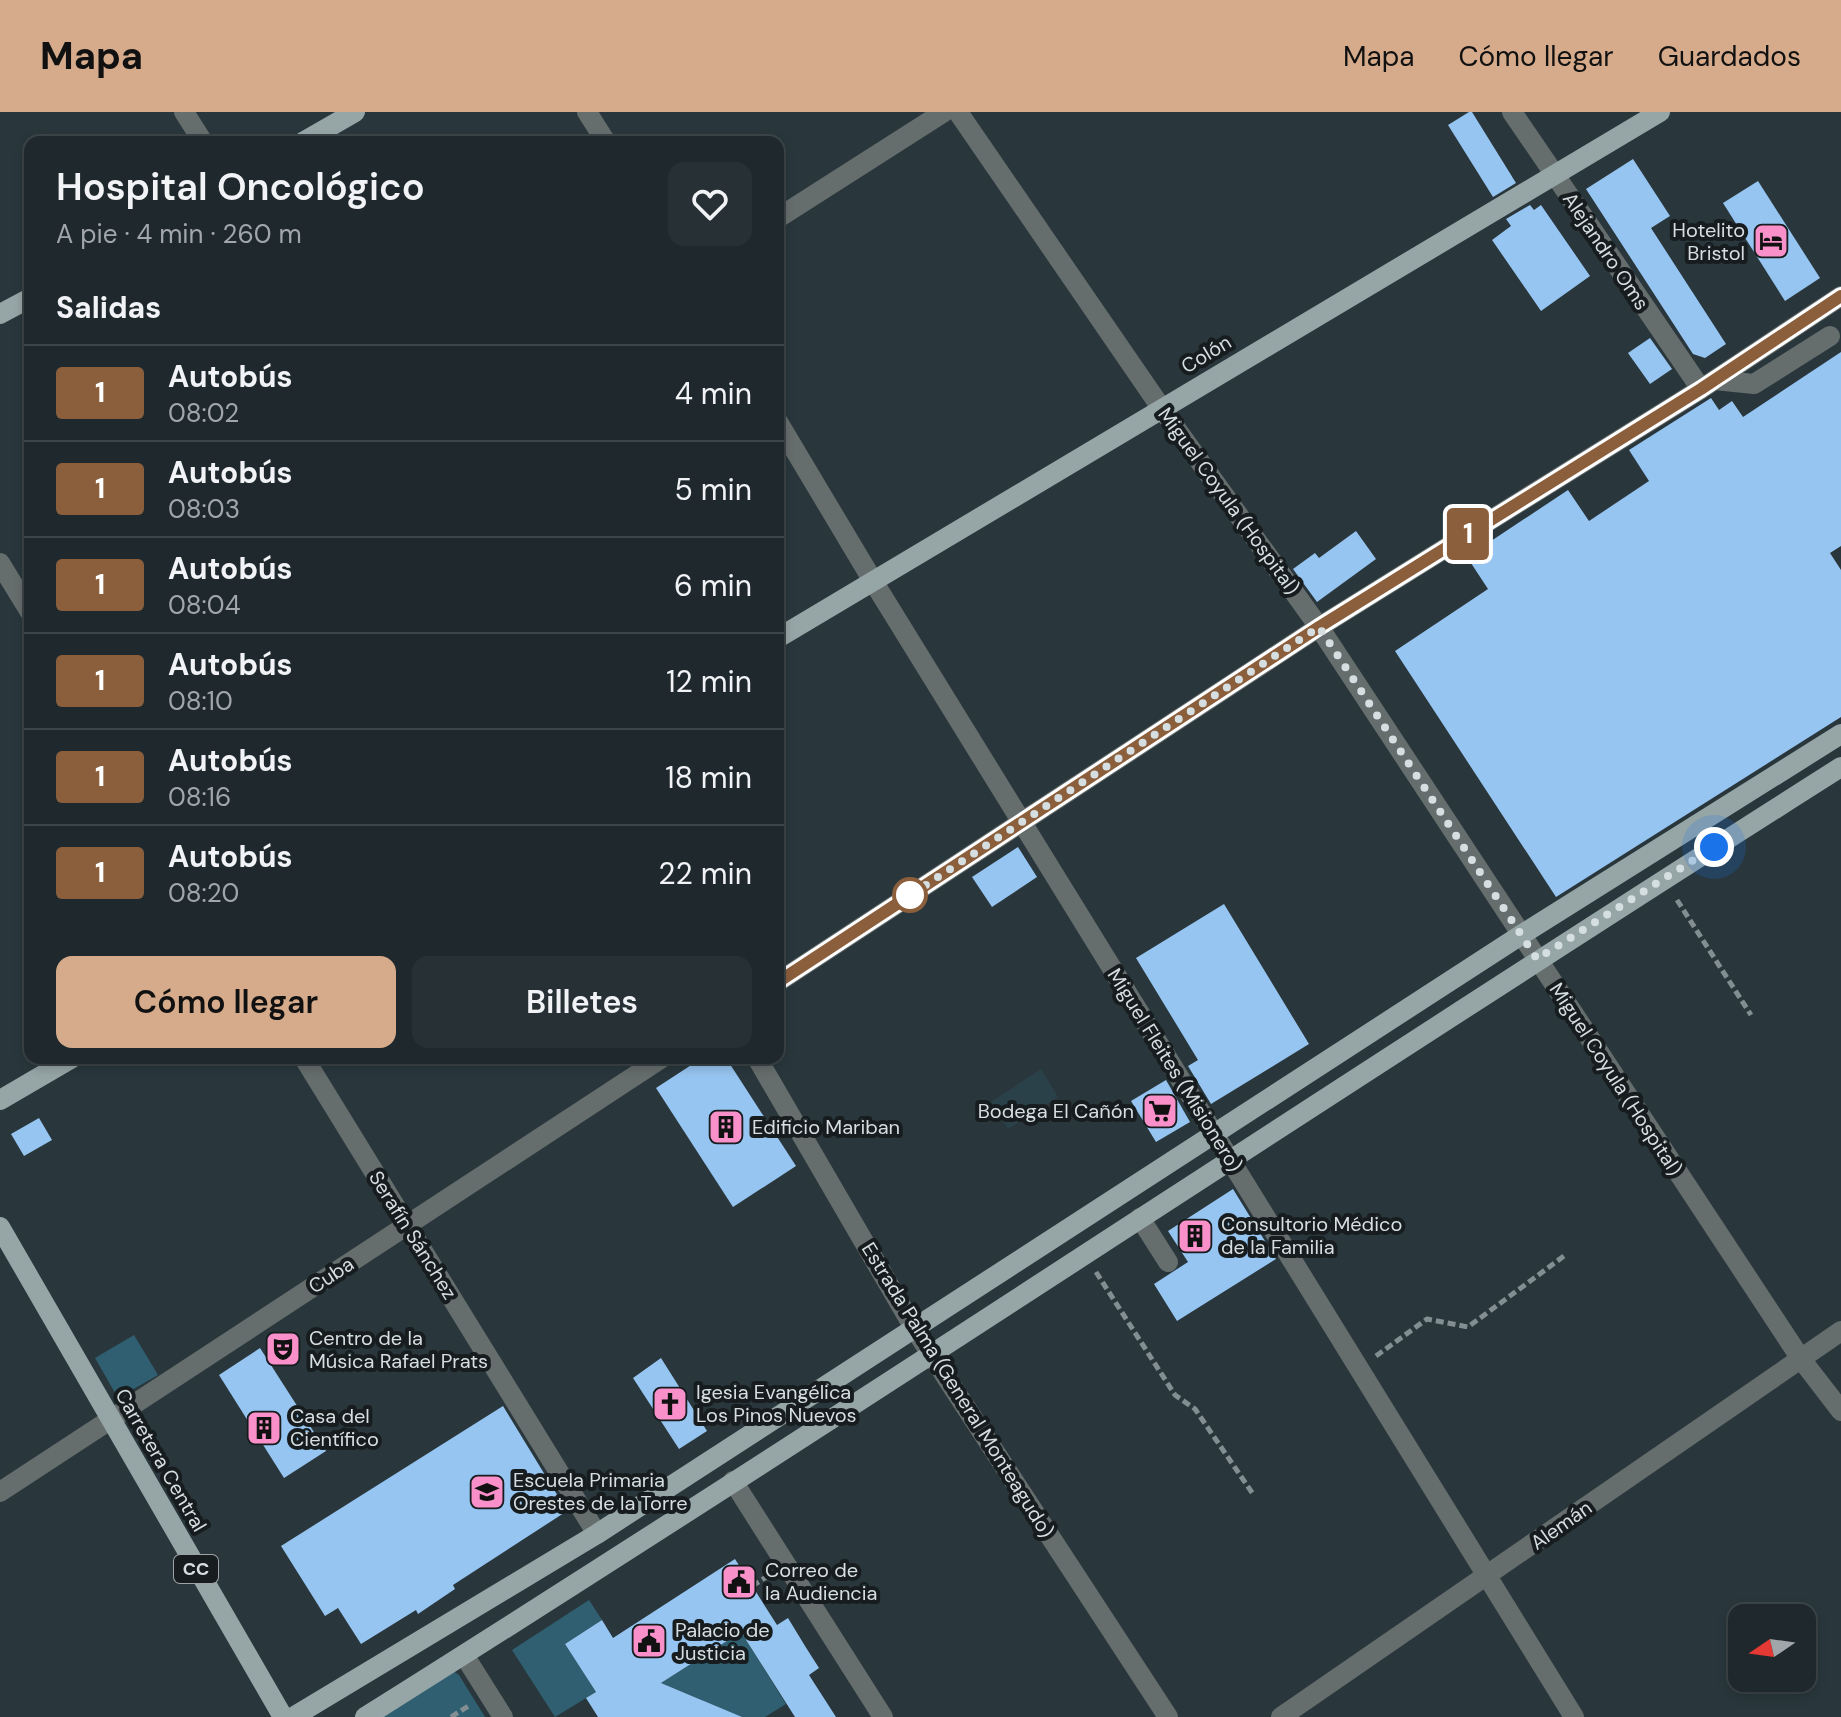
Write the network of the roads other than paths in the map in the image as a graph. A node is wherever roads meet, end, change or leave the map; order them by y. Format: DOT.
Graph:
graph roads {
  1 [pos="184,112"];
  2 [pos="355,112"];
  3 [pos="587,112"];
  4 [pos="944,112"];
  5 [pos="958,112"];
  6 [pos="1512,112"];
  7 [pos="1660,112"];
  8 [pos="199,136"];
  9 [pos="313,136"];
  10 [pos="602,136"];
  11 [pos="1554,175"];
  12 [pos="784,214"];
  13 [pos="1841,296"];
  14 [pos="24,301"];
  15 [pos="0,314"];
  16 [pos="1798,325"];
  17 [pos="1836,335"];
  18 [pos="1708,385"];
  19 [pos="1162,409"];
  20 [pos="784,432"];
  21 [pos="0,563"];
  22 [pos="873,581"];
  23 [pos="24,602"];
  24 [pos="1319,627"];
  25 [pos="784,634"];
  26 [pos="1841,734"];
  27 [pos="1841,767"];
  28 [pos="1022,822"];
  29 [pos="1521,935"];
  30 [pos="1537,959"];
  31 [pos="784,978"];
  32 [pos="62,1064"];
  33 [pos="308,1064"];
  34 [pos="653,1064"];
  35 [pos="760,1064"];
  36 [pos="0,1100"];
  37 [pos="1214,1134"];
  38 [pos="1230,1159"];
  39 [pos="1140,1218"];
  40 [pos="407,1225"];
  41 [pos="0,1227"];
  42 [pos="1168,1262"];
  43 [pos="914,1328"];
  44 [pos="1841,1331"];
  45 [pos="931,1354"];
  46 [pos="1801,1359"];
  47 [pos="1841,1411"];
  48 [pos="110,1420"];
  49 [pos="733,1481"];
  50 [pos="0,1492"];
  51 [pos="597,1534"];
  52 [pos="1487,1576"];
  53 [pos="464,1655"];
  54 [pos="283,1717"];
  55 [pos="293,1717"];
  56 [pos="365,1717"];
  57 [pos="503,1717"];
  58 [pos="883,1717"];
  59 [pos="1168,1717"];
  60 [pos="1281,1717"];
  61 [pos="1574,1717"];
  1 -- 8 [label="street"];
  2 -- 9 [label="main road"];
  3 -- 10 [label="street"];
  4 -- 12 [label="street"];
  5 -- 19 [label="street, Miguel Coyula (Hospital)"];
  6 -- 11 [label="street, Alejandro Oms"];
  7 -- 11 [label="main road, Colón"];
  11 -- 18 [label="street, Alejandro Oms"];
  11 -- 19 [label="main road, Colón"];
  13 -- 16 [label="street"];
  14 -- 15 [label="main road"];
  16 -- 17 [label="street"];
  16 -- 18 [label="street"];
  17 -- 18 [label="street"];
  18 -- 24 [label="street"];
  19 -- 22 [label="main road, Colón"];
  19 -- 24 [label="street, Miguel Coyula (Hospital)"];
  20 -- 22 [label="street, Miguel Fleites (Misionero)"];
  21 -- 23 [label="street"];
  22 -- 25 [label="main road, Colón"];
  22 -- 28 [label="street, Miguel Fleites (Misionero)"];
  24 -- 28 [label="street"];
  24 -- 29 [label="street, Miguel Coyula (Hospital)"];
  26 -- 29 [label="main road"];
  27 -- 30 [label="main road"];
  28 -- 31 [label="street"];
  28 -- 37 [label="street, Miguel Fleites (Misionero)"];
  29 -- 30 [label="street, Miguel Coyula (Hospital)"];
  29 -- 37 [label="main road"];
  30 -- 38 [label="main road"];
  30 -- 46 [label="street, Miguel Coyula (Hospital)"];
  32 -- 36 [label="main road"];
  33 -- 40 [label="street, Serafín Sánchez"];
  34 -- 40 [label="street, Cuba"];
  35 -- 43 [label="street, Estrada Palma (General Monteagudo)"];
  37 -- 38 [label="street, Miguel Fleites (Misionero)"];
  37 -- 43 [label="main road"];
  38 -- 39 [label="main road"];
  38 -- 52 [label="street, Miguel Fleites (Misionero)"];
  39 -- 42 [label="street"];
  39 -- 45 [label="main road"];
  40 -- 48 [label="street, Cuba"];
  40 -- 51 [label="street, Serafín Sánchez"];
  41 -- 48 [label="main road, Carretera Central / CC"];
  43 -- 45 [label="street, Estrada Palma (General Monteagudo)"];
  43 -- 51 [label="main road"];
  44 -- 46 [label="street, Alemán"];
  45 -- 49 [label="main road"];
  45 -- 59 [label="street, Estrada Palma (General Monteagudo)"];
  46 -- 47 [label="street, Miguel Coyula (Hospital)"];
  46 -- 52 [label="street, Alemán"];
  48 -- 50 [label="street, Cuba"];
  48 -- 54 [label="main road, Carretera Central / CC"];
  49 -- 53 [label="main road"];
  49 -- 58 [label="street"];
  51 -- 55 [label="main road"];
  52 -- 60 [label="street, Alemán"];
  52 -- 61 [label="street, Miguel Fleites (Misionero)"];
  53 -- 56 [label="main road"];
  53 -- 57 [label="street"];
}
